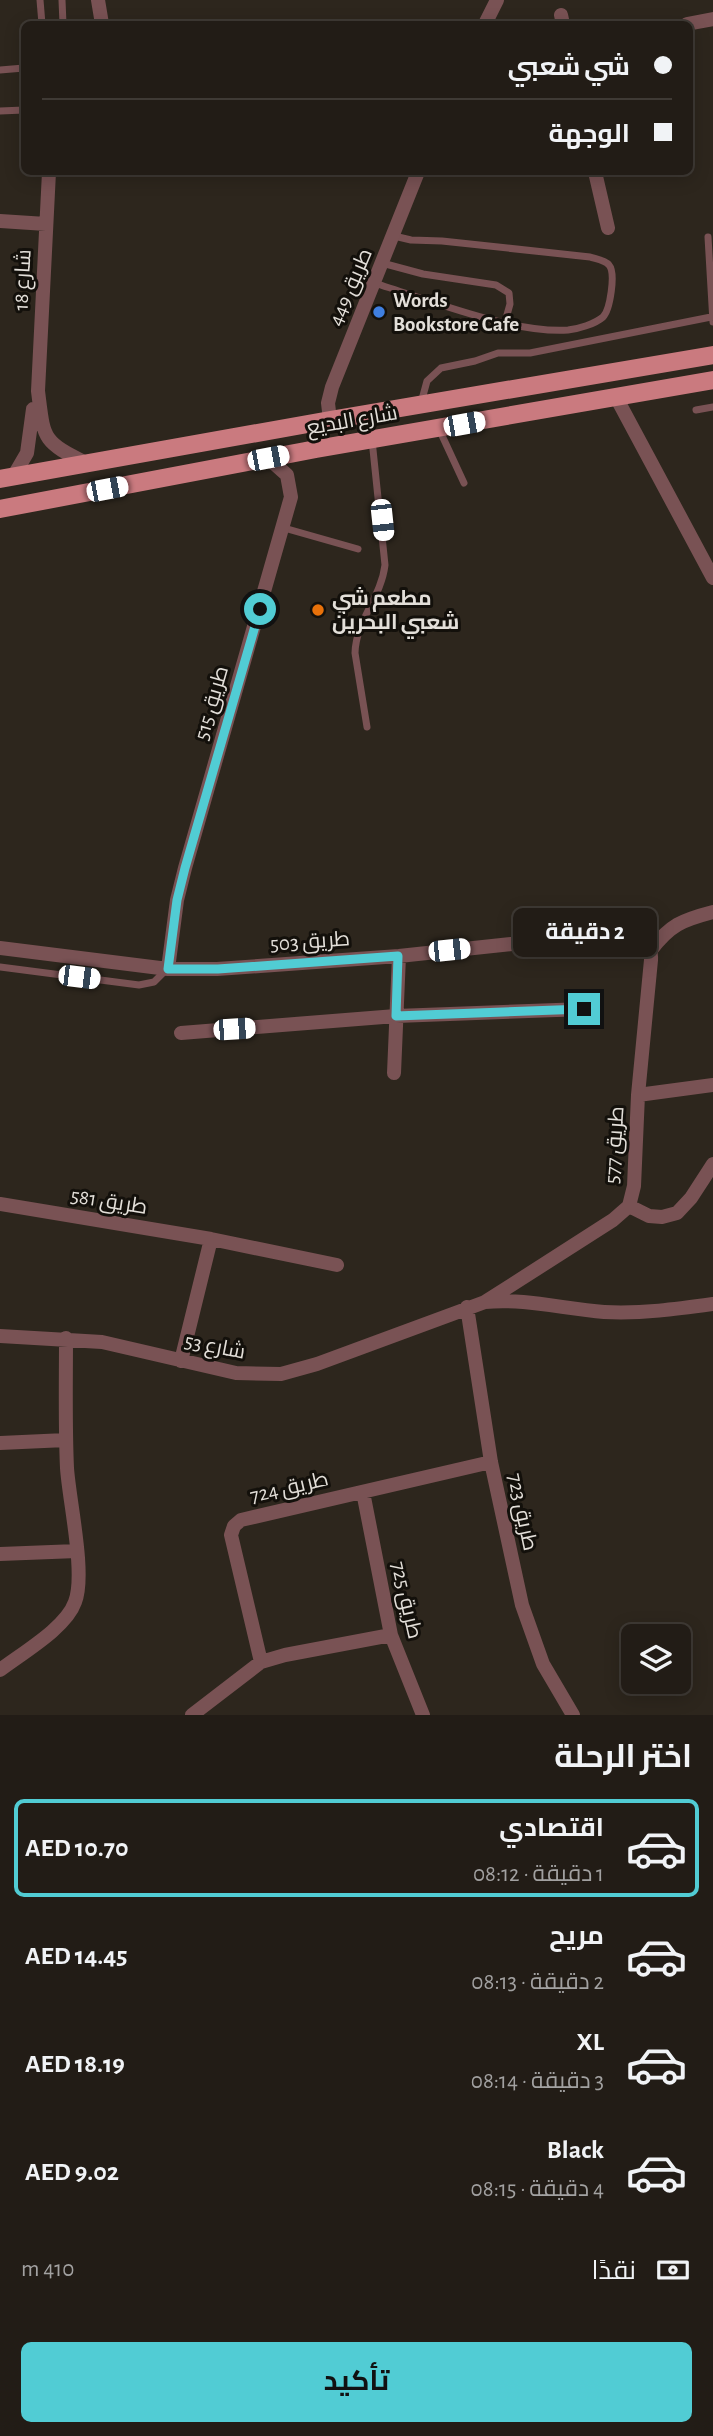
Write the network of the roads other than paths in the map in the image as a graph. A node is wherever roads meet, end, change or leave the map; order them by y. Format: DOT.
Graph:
graph roads {
  1 [pos="40,0"];
  2 [pos="62,0"];
  3 [pos="98,0"];
  4 [pos="497,0"];
  5 [pos="713,19"];
  6 [pos="42,21"];
  7 [pos="63,21"];
  8 [pos="102,21"];
  9 [pos="486,21"];
  10 [pos="693,23"];
  11 [pos="21,68"];
  12 [pos="0,70"];
  13 [pos="21,110"];
  14 [pos="0,111"];
  15 [pos="49,175"];
  16 [pos="417,175"];
  17 [pos="596,175"];
  18 [pos="0,221"];
  19 [pos="46,224"];
  20 [pos="608,228"];
  21 [pos="394,236"];
  22 [pos="708,237"];
  23 [pos="382,263"];
  24 [pos="711,266"];
  25 [pos="374,283"];
  26 [pos="712,319"];
  27 [pos="505,322"];
  28 [pos="713,355"];
  29 [pos="713,380"];
  30 [pos="37,391"];
  31 [pos="616,397"];
  32 [pos="420,404"];
  33 [pos="713,407"];
  34 [pos="696,410"];
  35 [pos="330,419"];
  36 [pos="439,428"];
  37 [pos="372,440"];
  38 [pos="268,458"];
  39 [pos="86,463"];
  40 [pos="6,478"];
  41 [pos="464,483"];
  42 [pos="0,509"];
  43 [pos="284,528"];
  44 [pos="358,549"];
  45 [pos="713,578"];
  46 [pos="368,727"];
  47 [pos="713,912"];
  48 [pos="0,948"];
  49 [pos="651,950"];
  50 [pos="398,956"];
  51 [pos="0,967"];
  52 [pos="168,969"];
  53 [pos="584,1009"];
  54 [pos="396,1016"];
  55 [pos="180,1033"];
  56 [pos="394,1073"];
  57 [pos="713,1085"];
  58 [pos="638,1095"];
  59 [pos="713,1164"];
  60 [pos="0,1204"];
  61 [pos="629,1206"];
  62 [pos="211,1239"];
  63 [pos="337,1265"];
  64 [pos="485,1302"];
  65 [pos="713,1304"];
  66 [pos="467,1307"];
  67 [pos="0,1336"];
  68 [pos="66,1338"];
  69 [pos="180,1361"];
  70 [pos="66,1440"];
  71 [pos="0,1443"];
  72 [pos="491,1462"];
  73 [pos="363,1492"];
  74 [pos="77,1551"];
  75 [pos="0,1554"];
  76 [pos="391,1635"];
  77 [pos="261,1662"];
  78 [pos="0,1670"];
  79 [pos="192,1715"];
  80 [pos="423,1715"];
  81 [pos="573,1715"];
  1 -- 6 [label="lane"];
  2 -- 7 [label="lane"];
  3 -- 8 [label="street"];
  4 -- 9 [label="street"];
  5 -- 10 [label="street"];
  11 -- 12 [label="lane"];
  13 -- 14 [label="lane"];
  15 -- 19 [label="street, شارع 18"];
  16 -- 21 [label="street, طريق 449"];
  17 -- 20 [label="street"];
  18 -- 19 [label="street"];
  19 -- 30 [label="street, شارع 18"];
  21 -- 23 [label="street, طريق 449"];
  21 -- 27 [label="lane"];
  22 -- 24 [label="lane"];
  23 -- 25 [label="street, طريق 449"];
  23 -- 27 [label="lane"];
  24 -- 26 [label="lane"];
  25 -- 27 [label="lane"];
  25 -- 35 [label="street, طريق 449"];
  26 -- 32 [label="lane"];
  28 -- 32 [label="main road, شارع البديع"];
  29 -- 31 [label="main road, شارع البديع"];
  30 -- 39 [label="street, شارع 18"];
  30 -- 40 [label="street, شارع 18"];
  31 -- 36 [label="main road, شارع البديع"];
  31 -- 45 [label="street"];
  32 -- 35 [label="main road, شارع البديع"];
  33 -- 34 [label="lane"];
  35 -- 39 [label="main road, شارع البديع"];
  36 -- 37 [label="main road, شارع البديع"];
  36 -- 41 [label="lane"];
  37 -- 38 [label="main road, شارع البديع"];
  37 -- 46 [label="lane"];
  38 -- 42 [label="main road, شارع البديع"];
  38 -- 43 [label="street, طريق 515"];
  39 -- 40 [label="main road, شارع البديع"];
  43 -- 44 [label="lane"];
  43 -- 52 [label="street, طريق 515"];
  47 -- 49 [label="street"];
  48 -- 52 [label="street, طريق 503"];
  49 -- 50 [label="street, طريق 503"];
  49 -- 58 [label="street, طريق 577"];
  50 -- 52 [label="street, طريق 503"];
  50 -- 54 [label="street"];
  51 -- 52 [label="lane"];
  53 -- 54 [label="street"];
  54 -- 55 [label="street"];
  54 -- 56 [label="street"];
  57 -- 58 [label="street"];
  58 -- 61 [label="street, طريق 577"];
  59 -- 61 [label="street"];
  60 -- 62 [label="street, طريق 581"];
  61 -- 64 [label="street, طريق 577"];
  62 -- 63 [label="street, طريق 581"];
  62 -- 69 [label="street"];
  64 -- 65 [label="street, شارع 53"];
  64 -- 66 [label="street, شارع 53"];
  66 -- 69 [label="street, شارع 53"];
  66 -- 72 [label="street, طريق 723"];
  67 -- 68 [label="street, شارع 53"];
  68 -- 69 [label="street, شارع 53"];
  68 -- 70 [label="street"];
  70 -- 71 [label="street"];
  70 -- 74 [label="street"];
  72 -- 73 [label="street, طريق 724"];
  72 -- 81 [label="street, طريق 723"];
  73 -- 76 [label="street, طريق 725"];
  73 -- 77 [label="street, طريق 724"];
  74 -- 75 [label="street"];
  74 -- 78 [label="street"];
  76 -- 77 [label="street"];
  76 -- 80 [label="street, طريق 725"];
  77 -- 79 [label="street"];
}
